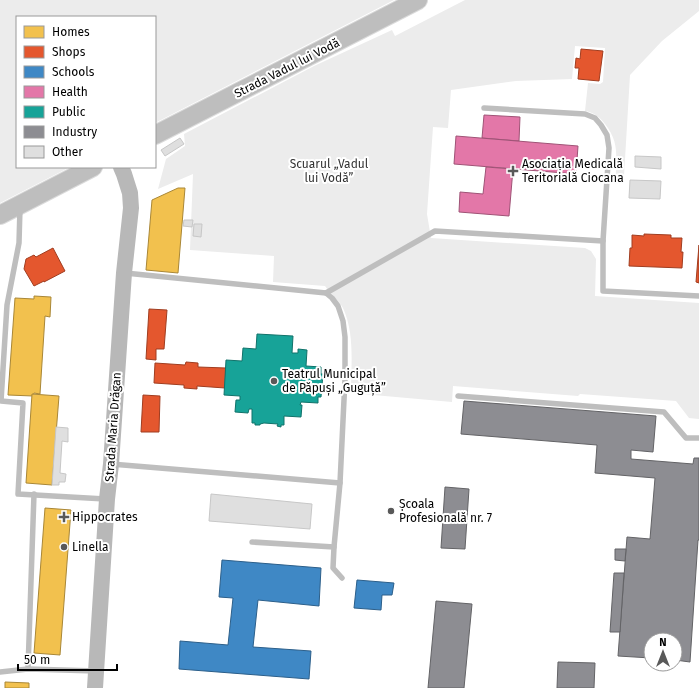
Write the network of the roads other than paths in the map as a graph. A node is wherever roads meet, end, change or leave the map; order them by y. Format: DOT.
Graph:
graph roads {
  1 [pos="418,0"];
  2 [pos="484,108"];
  3 [pos="156,134"];
  4 [pos="91,168"];
  5 [pos="121,168"];
  6 [pos="21,204"];
  7 [pos="0,215"];
  8 [pos="603,241"];
  9 [pos="124,273"];
  10 [pos="326,293"];
  11 [pos="699,296"];
  12 [pos="458,396"];
  13 [pos="699,438"];
  14 [pos="111,464"];
  15 [pos="340,483"];
  16 [pos="34,494"];
  17 [pos="107,499"];
  18 [pos="252,542"];
  19 [pos="334,547"];
  20 [pos="342,578"];
  21 [pos="28,669"];
  22 [pos="96,671"];
  23 [pos="0,672"];
  24 [pos="95,688"];
  1 -- 3 [label="main road, Strada Vadul lui Vodă"];
  2 -- 8 [label="lane"];
  4 -- 6 [label="main road"];
  5 -- 9 [label="main road, Strada Maria Drăgan"];
  6 -- 7 [label="main road"];
  6 -- 16 [label="lane"];
  8 -- 10 [label="lane"];
  8 -- 11 [label="lane"];
  9 -- 10 [label="lane"];
  9 -- 14 [label="main road, Strada Maria Drăgan"];
  10 -- 15 [label="lane"];
  12 -- 13 [label="lane"];
  14 -- 15 [label="lane"];
  14 -- 17 [label="main road, Strada Maria Drăgan"];
  15 -- 19 [label="lane"];
  16 -- 17 [label="lane"];
  16 -- 21 [label="lane"];
  17 -- 22 [label="main road, Strada Maria Drăgan"];
  18 -- 19 [label="lane"];
  19 -- 20 [label="lane"];
  21 -- 22 [label="lane"];
  21 -- 23 [label="lane"];
  22 -- 24 [label="main road, Strada Maria Drăgan"];
}
